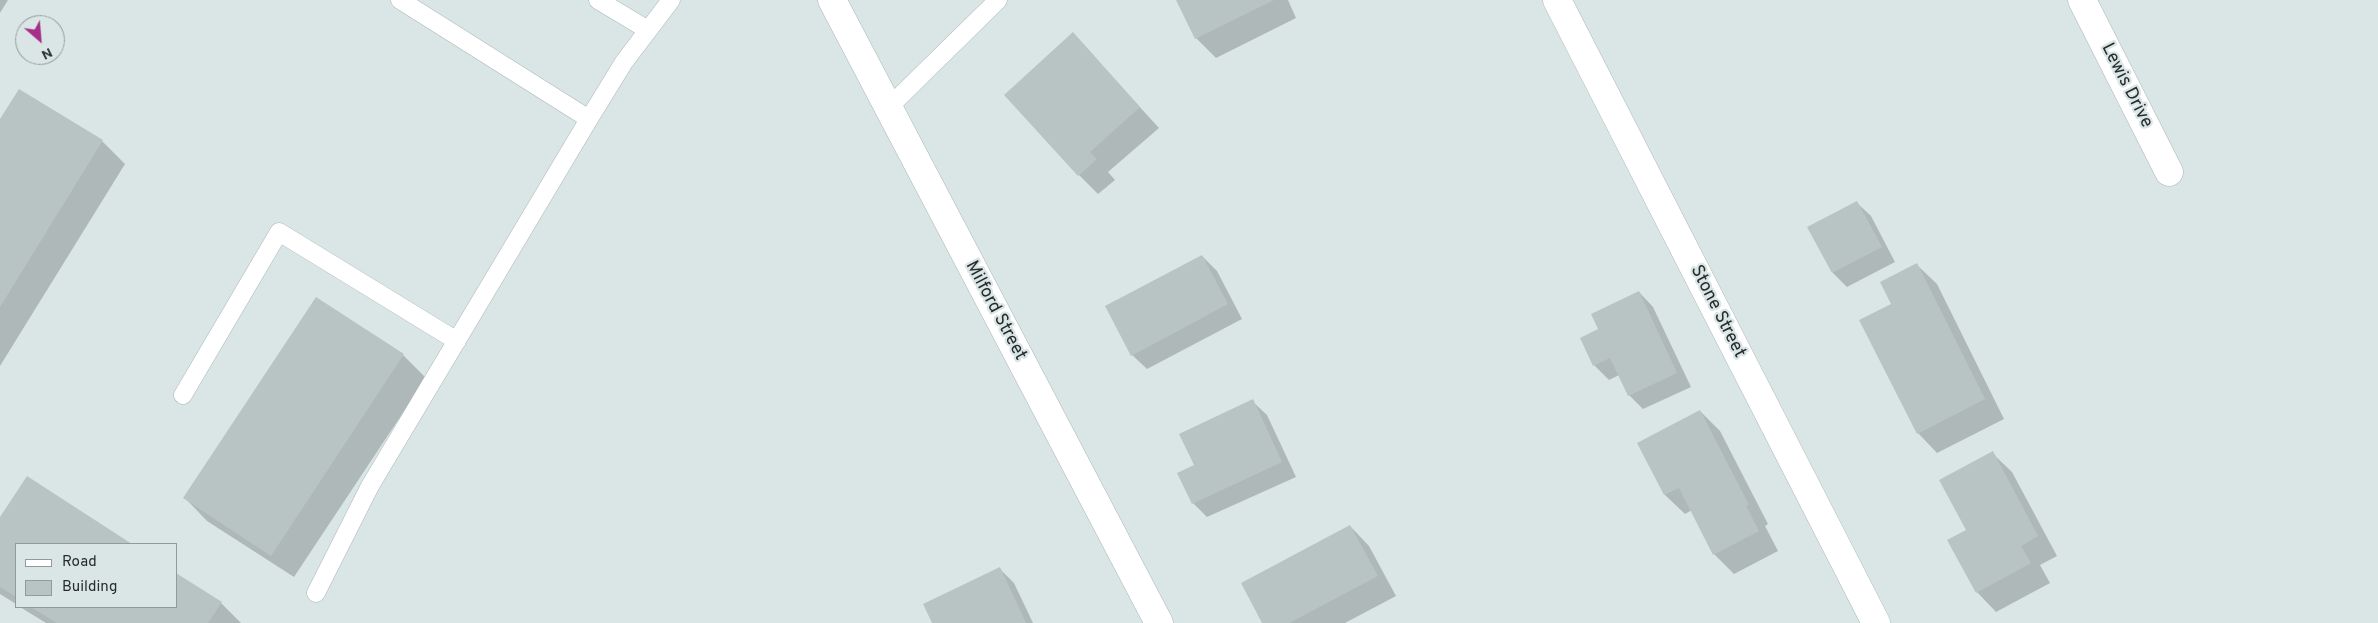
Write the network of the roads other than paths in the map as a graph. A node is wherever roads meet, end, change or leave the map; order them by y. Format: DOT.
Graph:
graph roads {
  1 [pos="400,0"];
  2 [pos="598,0"];
  3 [pos="671,0"];
  4 [pos="832,0"];
  5 [pos="998,0"];
  6 [pos="1557,0"];
  7 [pos="2082,0"];
  8 [pos="648,30"];
  9 [pos="888,108"];
  10 [pos="589,119"];
  11 [pos="2169,172"];
  12 [pos="457,341"];
  13 [pos="183,395"];
  14 [pos="316,593"];
  15 [pos="1159,623"];
  16 [pos="1876,623"];
  1 -- 10 [label="lane"];
  2 -- 8 [label="lane"];
  3 -- 8 [label="lane"];
  4 -- 9 [label="street, Milford Street"];
  5 -- 9 [label="lane"];
  6 -- 16 [label="street, Stone Street"];
  7 -- 11 [label="street, Lewis Drive"];
  8 -- 10 [label="lane"];
  9 -- 15 [label="street, Milford Street"];
  10 -- 12 [label="lane"];
  12 -- 13 [label="lane"];
  12 -- 14 [label="lane"];
}
